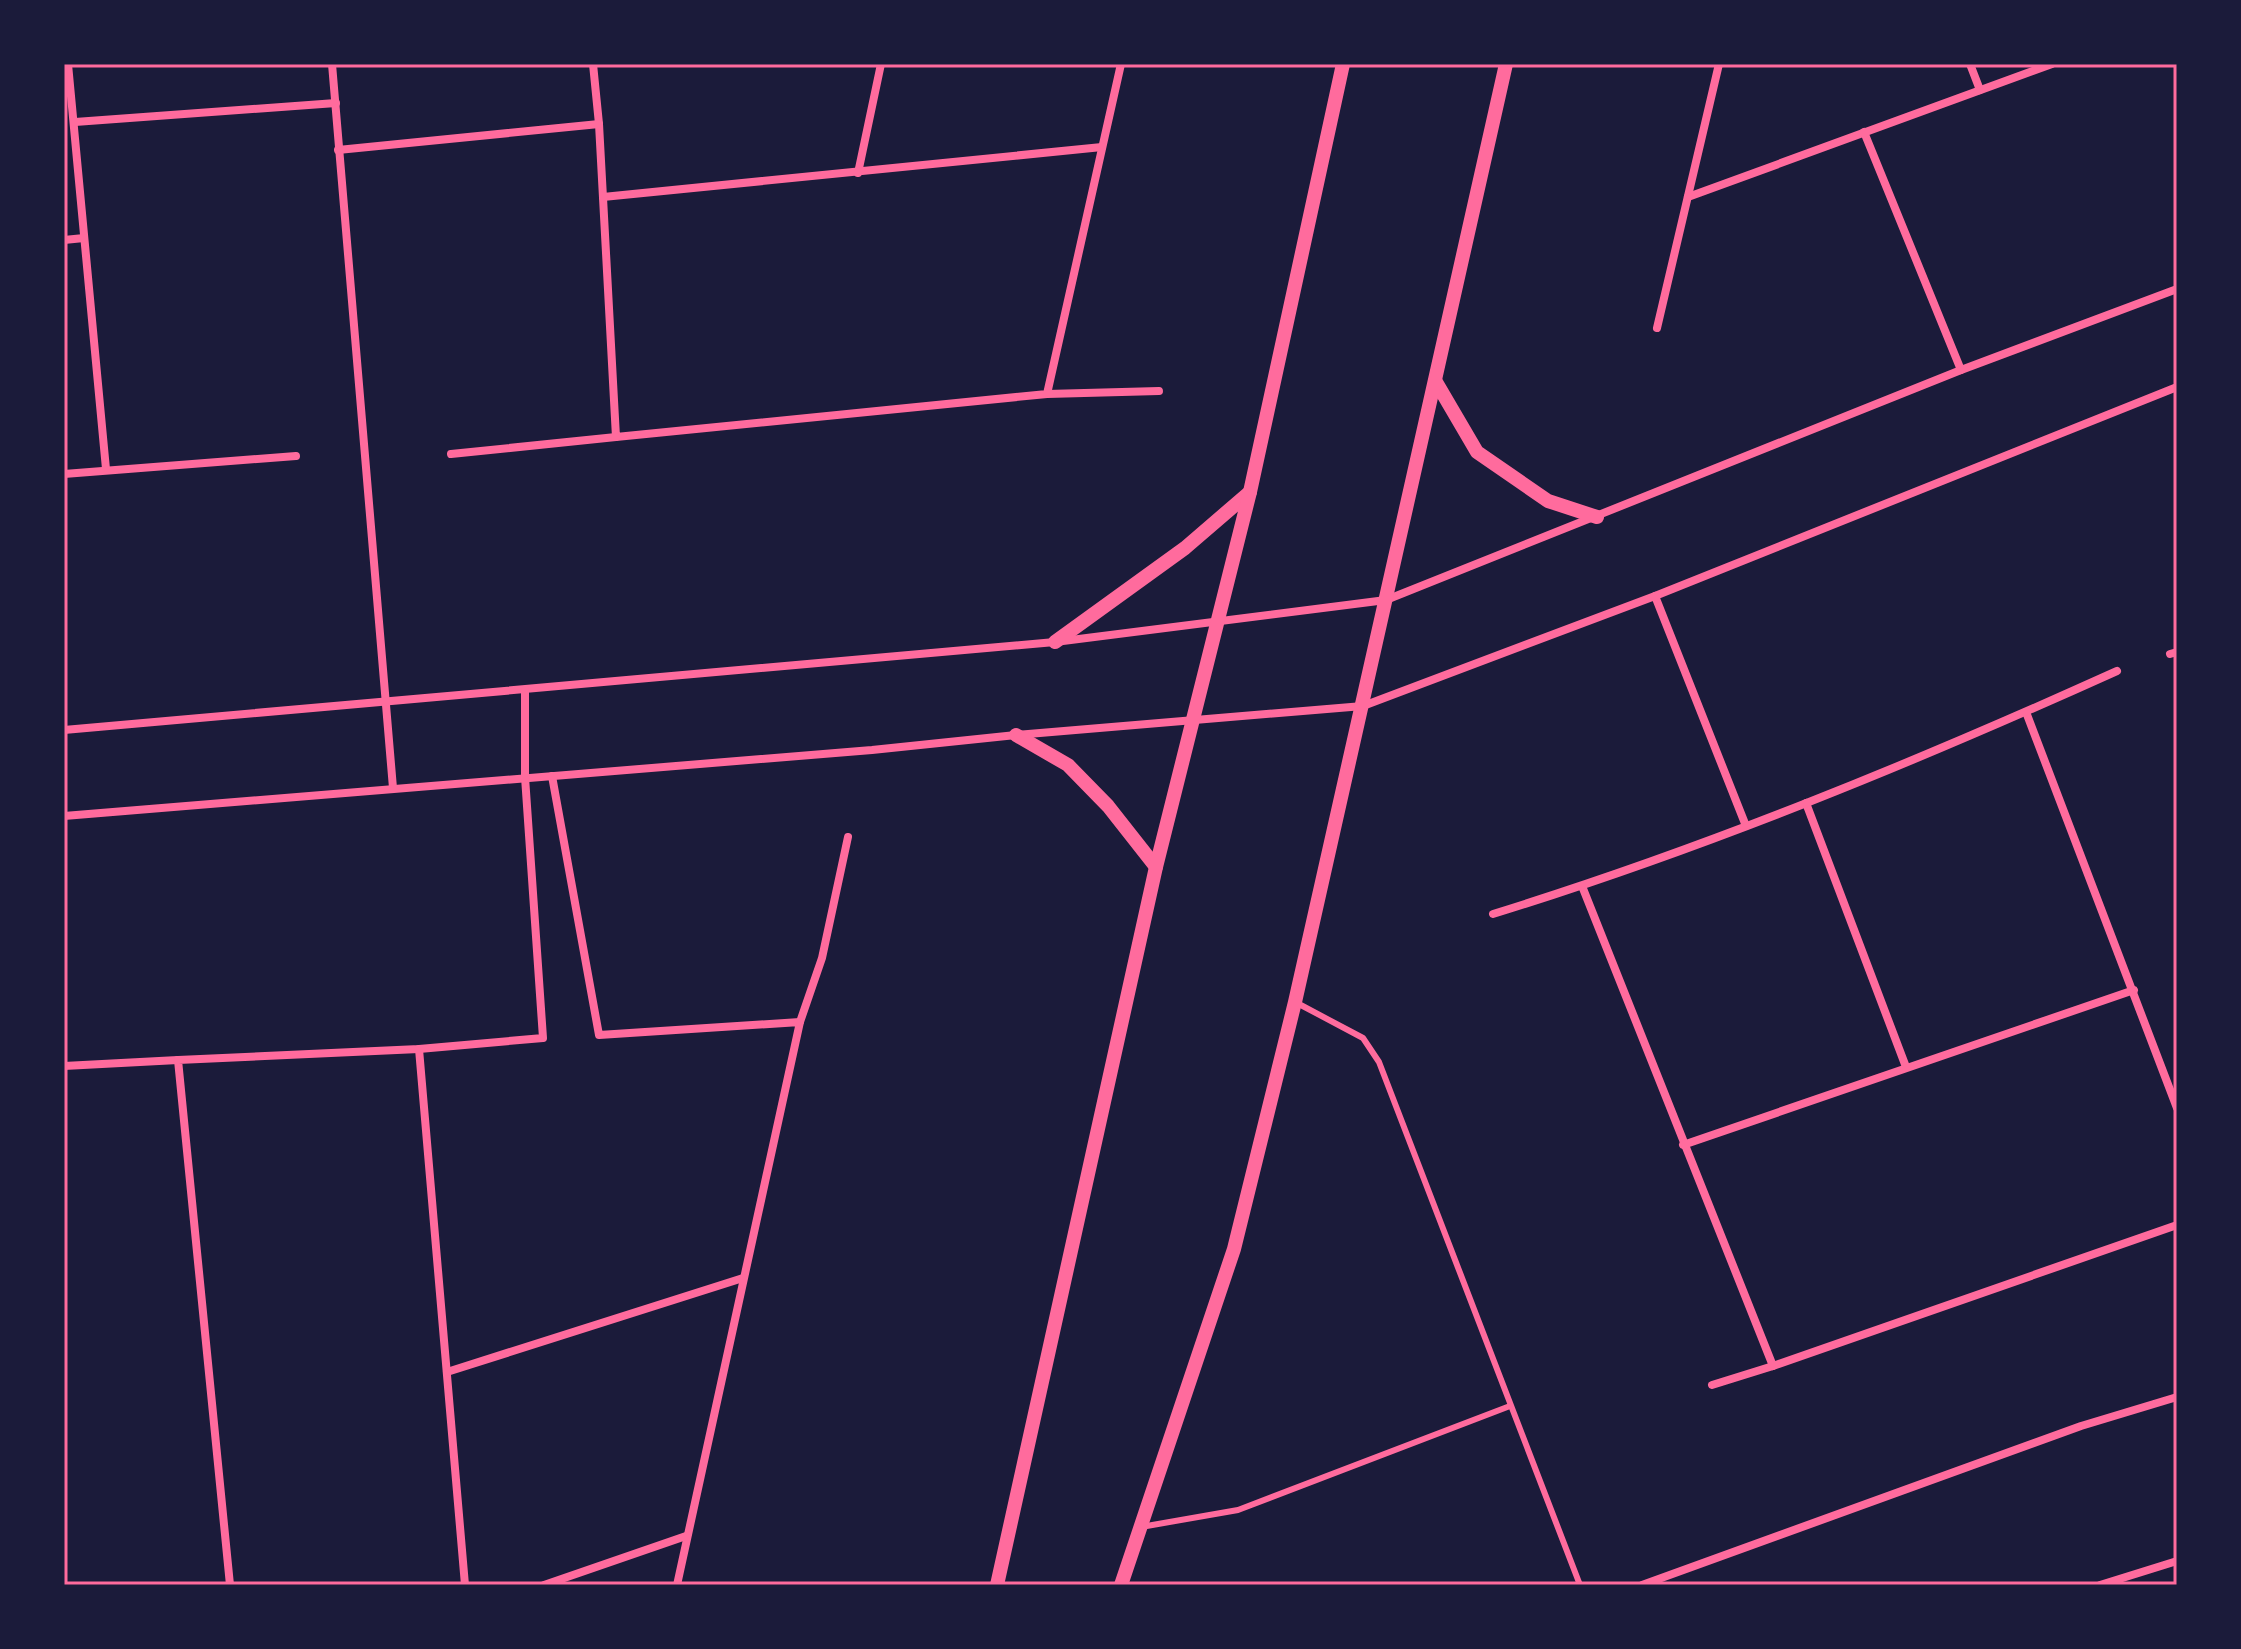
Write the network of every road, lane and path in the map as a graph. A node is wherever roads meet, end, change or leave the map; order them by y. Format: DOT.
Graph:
graph roads {
  1 [pos="68,64"];
  2 [pos="332,64"];
  3 [pos="593,64"];
  4 [pos="881,64"];
  5 [pos="1121,64"];
  6 [pos="1343,64"];
  7 [pos="1506,64"];
  8 [pos="1719,64"];
  9 [pos="1970,64"];
  10 [pos="2052,64"];
  11 [pos="1980,90"];
  12 [pos="336,103"];
  13 [pos="75,122"];
  14 [pos="599,124"];
  15 [pos="1864,132"];
  16 [pos="1102,147"];
  17 [pos="338,150"];
  18 [pos="858,173"];
  19 [pos="603,197"];
  20 [pos="1688,197"];
  21 [pos="84,238"];
  22 [pos="64,240"];
  23 [pos="2177,289"];
  24 [pos="1657,328"];
  25 [pos="1961,370"];
  26 [pos="1436,382"];
  27 [pos="2177,387"];
  28 [pos="1159,391"];
  29 [pos="1047,394"];
  30 [pos="616,437"];
  31 [pos="451,454"];
  32 [pos="296,456"];
  33 [pos="106,469"];
  34 [pos="64,474"];
  35 [pos="1250,492"];
  36 [pos="1597,517"];
  37 [pos="1655,596"];
  38 [pos="1386,600"];
  39 [pos="1218,622"];
  40 [pos="1055,642"];
  41 [pos="2117,671"];
  42 [pos="525,690"];
  43 [pos="386,701"];
  44 [pos="1363,706"];
  45 [pos="2026,712"];
  46 [pos="1195,721"];
  47 [pos="64,730"];
  48 [pos="1016,735"];
  49 [pos="552,776"];
  50 [pos="525,777"];
  51 [pos="393,788"];
  52 [pos="1806,803"];
  53 [pos="64,816"];
  54 [pos="1746,826"];
  55 [pos="848,837"];
  56 [pos="1156,867"];
  57 [pos="1582,886"];
  58 [pos="1493,914"];
  59 [pos="2134,990"];
  60 [pos="1295,1002"];
  61 [pos="800,1022"];
  62 [pos="419,1049"];
  63 [pos="178,1060"];
  64 [pos="64,1066"];
  65 [pos="1906,1067"];
  66 [pos="2177,1108"];
  67 [pos="1683,1145"];
  68 [pos="2177,1225"];
  69 [pos="743,1278"];
  70 [pos="1773,1366"];
  71 [pos="447,1372"];
  72 [pos="1712,1385"];
  73 [pos="2177,1397"];
  74 [pos="1510,1406"];
  75 [pos="1141,1527"];
  76 [pos="686,1536"];
  77 [pos="2177,1561"];
  78 [pos="230,1585"];
  79 [pos="465,1585"];
  80 [pos="544,1585"];
  81 [pos="677,1585"];
  82 [pos="997,1585"];
  83 [pos="1121,1585"];
  84 [pos="1580,1585"];
  85 [pos="1642,1585"];
  86 [pos="2100,1585"];
  1 -- 13 [label="street"];
  2 -- 12 [label="street"];
  3 -- 14 [label="street"];
  4 -- 18 [label="street"];
  5 -- 16 [label="street"];
  6 -- 35 [label="street"];
  7 -- 26 [label="street"];
  8 -- 20 [label="street"];
  9 -- 11 [label="street"];
  10 -- 11 [label="street"];
  11 -- 15 [label="street"];
  12 -- 13 [label="street"];
  12 -- 17 [label="street"];
  13 -- 21 [label="street"];
  14 -- 17 [label="street"];
  14 -- 19 [label="street"];
  15 -- 20 [label="street"];
  15 -- 25 [label="street"];
  16 -- 18 [label="street"];
  16 -- 29 [label="street"];
  17 -- 43 [label="street"];
  18 -- 19 [label="street"];
  19 -- 30 [label="street"];
  20 -- 24 [label="street"];
  21 -- 22 [label="street"];
  21 -- 33 [label="street"];
  23 -- 25 [label="street"];
  25 -- 36 [label="street"];
  26 -- 36 [label="street"];
  26 -- 38 [label="street"];
  27 -- 37 [label="street"];
  28 -- 29 [label="street"];
  29 -- 30 [label="street"];
  30 -- 31 [label="street"];
  32 -- 33 [label="street"];
  33 -- 34 [label="street"];
  35 -- 39 [label="street"];
  35 -- 40 [label="street"];
  36 -- 38 [label="street"];
  37 -- 44 [label="street"];
  37 -- 54 [label="street"];
  38 -- 39 [label="street"];
  38 -- 44 [label="street"];
  39 -- 40 [label="street"];
  39 -- 46 [label="street"];
  40 -- 42 [label="street"];
  41 -- 45 [label="street"];
  42 -- 43 [label="street"];
  42 -- 50 [label="street"];
  43 -- 47 [label="street"];
  43 -- 51 [label="street"];
  44 -- 46 [label="street"];
  44 -- 60 [label="street"];
  45 -- 52 [label="street"];
  45 -- 59 [label="street"];
  46 -- 48 [label="street"];
  46 -- 56 [label="street"];
  48 -- 49 [label="street"];
  48 -- 56 [label="street"];
  49 -- 50 [label="street"];
  49 -- 61 [label="street"];
  50 -- 51 [label="street"];
  50 -- 62 [label="street"];
  51 -- 53 [label="street"];
  52 -- 54 [label="street"];
  52 -- 65 [label="street"];
  54 -- 57 [label="street"];
  55 -- 61 [label="street"];
  56 -- 82 [label="street"];
  57 -- 58 [label="street"];
  57 -- 67 [label="street"];
  59 -- 65 [label="street"];
  59 -- 66 [label="street"];
  60 -- 74 [label="lane"];
  60 -- 75 [label="street"];
  61 -- 69 [label="street"];
  62 -- 63 [label="street"];
  62 -- 71 [label="street"];
  63 -- 64 [label="street"];
  63 -- 78 [label="street"];
  65 -- 67 [label="street"];
  67 -- 70 [label="street"];
  68 -- 70 [label="street"];
  69 -- 71 [label="street"];
  69 -- 76 [label="street"];
  70 -- 72 [label="street"];
  71 -- 79 [label="street"];
  73 -- 85 [label="street"];
  74 -- 75 [label="lane"];
  74 -- 84 [label="lane"];
  75 -- 83 [label="street"];
  76 -- 80 [label="street"];
  76 -- 81 [label="street"];
  77 -- 86 [label="street"];
}
